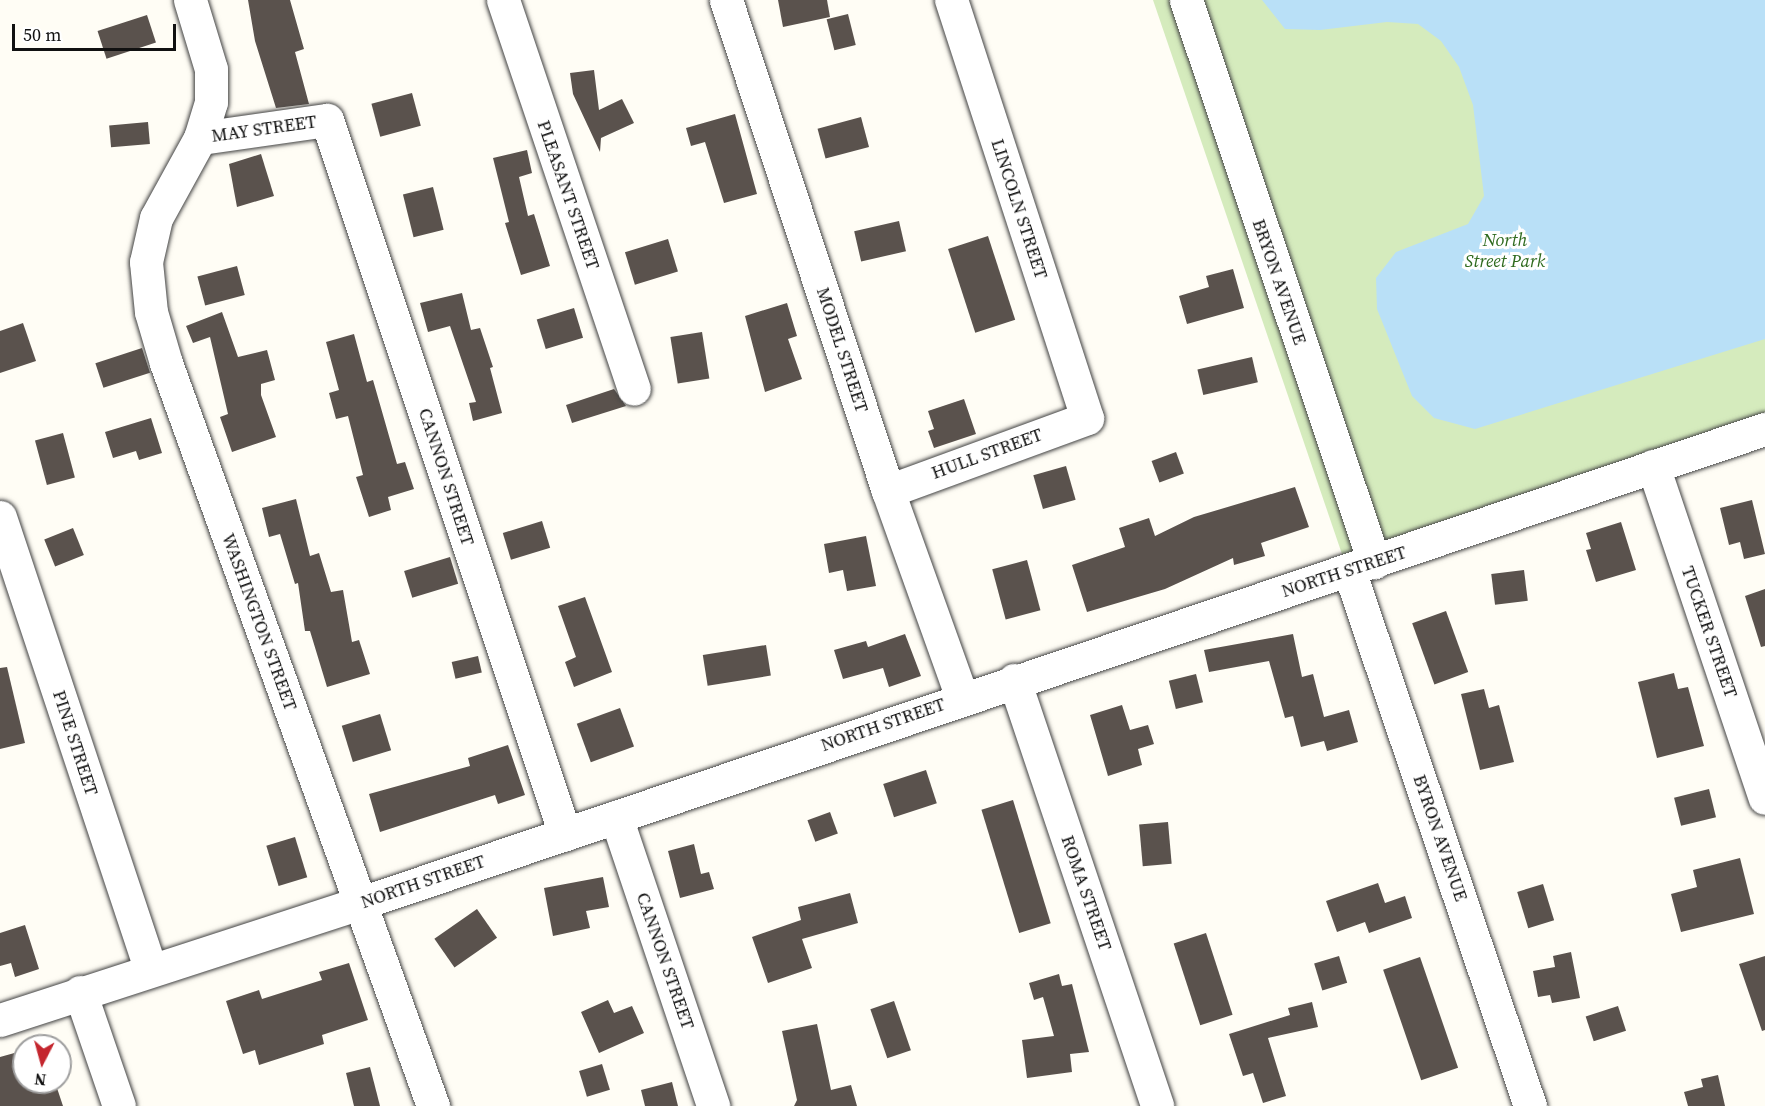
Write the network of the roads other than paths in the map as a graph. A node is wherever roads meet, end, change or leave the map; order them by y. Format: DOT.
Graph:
graph roads {
  1 [pos="190,0"];
  2 [pos="503,0"];
  3 [pos="726,0"];
  4 [pos="951,0"];
  5 [pos="1186,0"];
  6 [pos="327,120"];
  7 [pos="200,138"];
  8 [pos="634,389"];
  9 [pos="1087,418"];
  10 [pos="1765,429"];
  11 [pos="1653,466"];
  12 [pos="888,491"];
  13 [pos="0,518"];
  14 [pos="1362,566"];
  15 [pos="1014,680"];
  16 [pos="962,698"];
  17 [pos="1765,798"];
  18 [pos="616,817"];
  19 [pos="565,834"];
  20 [pos="361,903"];
  21 [pos="150,969"];
  22 [pos="80,992"];
  23 [pos="0,1020"];
  24 [pos="118,1106"];
  25 [pos="433,1106"];
  26 [pos="713,1106"];
  27 [pos="1157,1106"];
  28 [pos="1530,1106"];
  1 -- 7 [label="street, WASHINGTON STREET"];
  2 -- 8 [label="street, PLEASANT STREET"];
  3 -- 12 [label="street, MODEL STREET"];
  4 -- 9 [label="street, LINCOLN STREET"];
  5 -- 14 [label="street, BRYON AVENUE"];
  6 -- 7 [label="street, MAY STREET"];
  6 -- 19 [label="street, CANNON STREET"];
  7 -- 20 [label="street, WASHINGTON STREET"];
  9 -- 12 [label="street, HULL STREET"];
  10 -- 11 [label="street, NORTH STREET"];
  11 -- 14 [label="street, NORTH STREET"];
  11 -- 17 [label="street, TUCKER STREET"];
  12 -- 16 [label="street, MODEL STREET"];
  13 -- 21 [label="street, PINE STREET"];
  14 -- 15 [label="street, NORTH STREET"];
  14 -- 28 [label="street, BYRON AVENUE"];
  15 -- 16 [label="street, NORTH STREET"];
  15 -- 27 [label="street, ROMA STREET"];
  16 -- 18 [label="street, NORTH STREET"];
  18 -- 19 [label="street, NORTH STREET"];
  18 -- 26 [label="street, CANNON STREET"];
  19 -- 20 [label="street, NORTH STREET"];
  20 -- 21 [label="street, NORTH STREET"];
  20 -- 25 [label="street, WASHINGTON STREET"];
  21 -- 22 [label="street, NORTH STREET"];
  22 -- 23 [label="street, NORTH STREET"];
  22 -- 24 [label="street"];
}
